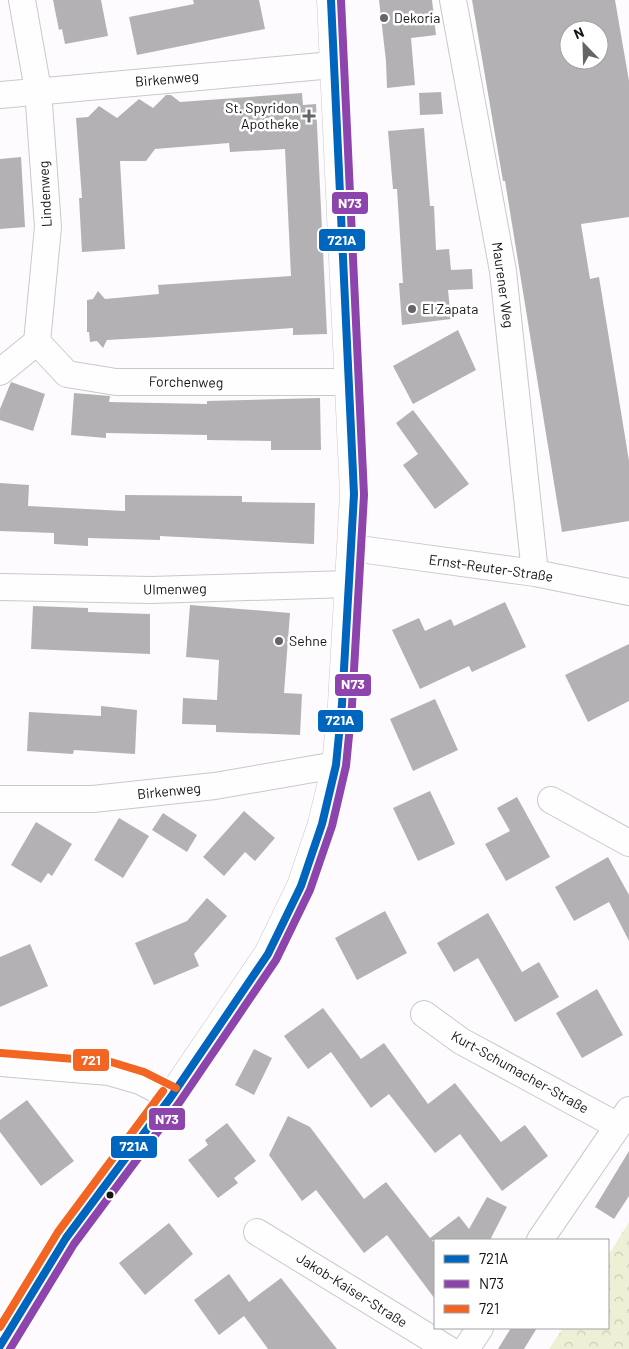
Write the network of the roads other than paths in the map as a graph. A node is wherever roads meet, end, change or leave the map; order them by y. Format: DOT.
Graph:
graph roads {
  1 [pos="22,0"];
  2 [pos="331,0"];
  3 [pos="454,0"];
  4 [pos="333,65"];
  5 [pos="38,90"];
  6 [pos="0,95"];
  7 [pos="37,342"];
  8 [pos="0,372"];
  9 [pos="349,382"];
  10 [pos="352,548"];
  11 [pos="535,573"];
  12 [pos="350,584"];
  13 [pos="0,586"];
  14 [pos="629,592"];
  15 [pos="336,765"];
  16 [pos="0,798"];
  17 [pos="551,800"];
  18 [pos="629,844"];
  19 [pos="424,1014"];
  20 [pos="0,1063"];
  21 [pos="171,1097"];
  22 [pos="624,1118"];
  23 [pos="256,1232"];
  24 [pos="541,1239"];
  25 [pos="479,1329"];
  26 [pos="0,1346"];
  27 [pos="448,1349"];
  28 [pos="466,1349"];
  1 -- 5 [label="street, Lindenweg"];
  2 -- 4 [label="street"];
  3 -- 11 [label="street, Maurener Weg"];
  4 -- 5 [label="street, Birkenweg"];
  4 -- 9 [label="street"];
  5 -- 6 [label="street, Birkenweg"];
  5 -- 7 [label="street, Lindenweg"];
  7 -- 8 [label="street"];
  7 -- 9 [label="street, Forchenweg"];
  9 -- 10 [label="street"];
  10 -- 11 [label="street, Ernst-Reuter-Straße"];
  10 -- 12 [label="street"];
  11 -- 14 [label="street, Ernst-Reuter-Straße"];
  12 -- 13 [label="street, Ulmenweg"];
  12 -- 15 [label="street"];
  15 -- 16 [label="street, Birkenweg"];
  15 -- 21 [label="street"];
  17 -- 18 [label="street"];
  19 -- 22 [label="street, Kurt-Schumacher-Straße"];
  20 -- 21 [label="street"];
  21 -- 26 [label="street"];
  22 -- 24 [label="street"];
  23 -- 27 [label="street, Jakob-Kaiser-Straße"];
  25 -- 28 [label="street"];
}
